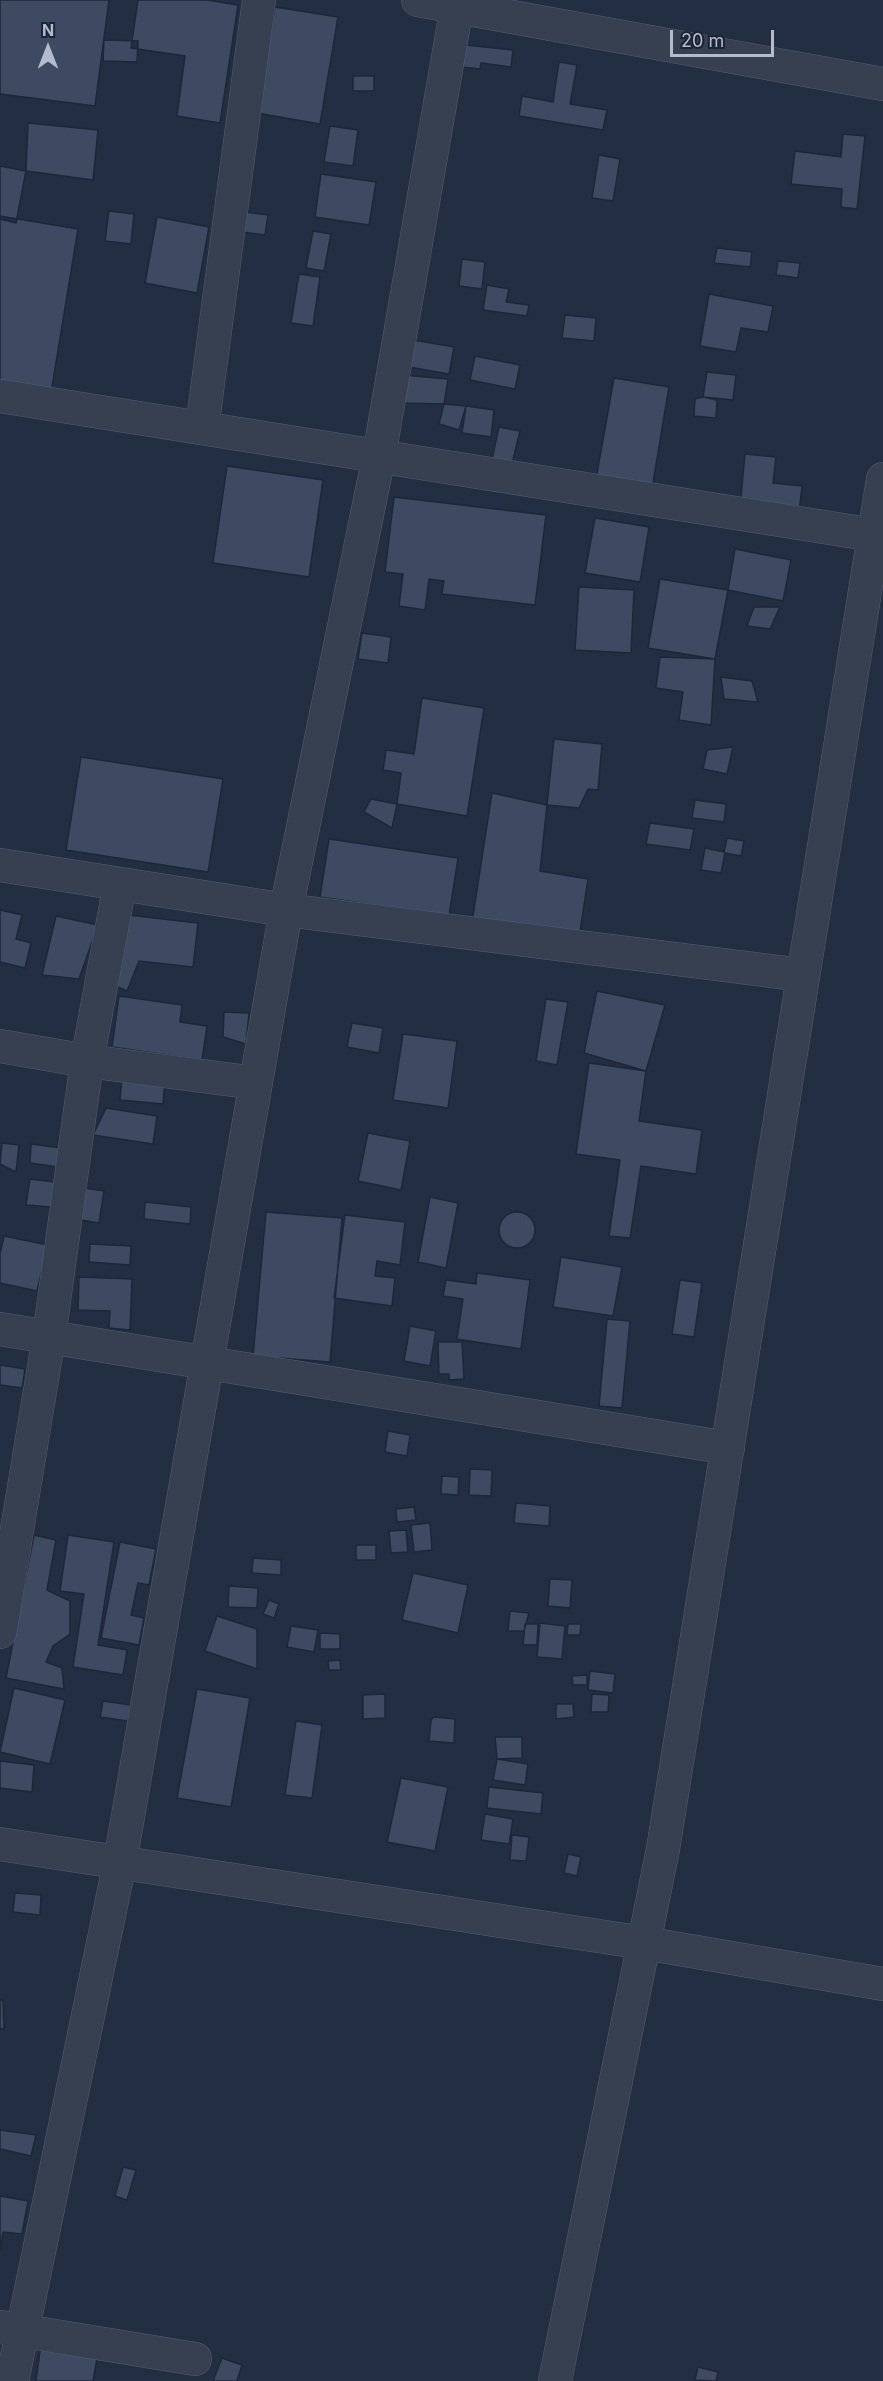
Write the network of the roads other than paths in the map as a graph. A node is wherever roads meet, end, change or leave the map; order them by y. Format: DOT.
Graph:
graph roads {
  1 [pos="259,0"];
  2 [pos="418,0"];
  3 [pos="457,3"];
  4 [pos="883,84"];
  5 [pos="0,396"];
  6 [pos="202,428"];
  7 [pos="379,456"];
  8 [pos="883,479"];
  9 [pos="874,535"];
  10 [pos="0,865"];
  11 [pos="120,884"];
  12 [pos="286,910"];
  13 [pos="803,975"];
  14 [pos="0,1046"];
  15 [pos="87,1061"];
  16 [pos="256,1083"];
  17 [pos="0,1329"];
  18 [pos="49,1337"];
  19 [pos="207,1362"];
  20 [pos="728,1448"];
  21 [pos="0,1632"];
  22 [pos="0,1844"];
  23 [pos="120,1863"];
  24 [pos="644,1943"];
  25 [pos="883,1984"];
  26 [pos="10,2329"];
  27 [pos="195,2359"];
  28 [pos="12,2381"];
  29 [pos="555,2381"];
  1 -- 6 [label="street"];
  2 -- 3 [label="street"];
  3 -- 4 [label="street"];
  3 -- 7 [label="street"];
  5 -- 6 [label="street"];
  6 -- 7 [label="street"];
  7 -- 9 [label="street"];
  7 -- 12 [label="street"];
  8 -- 9 [label="street"];
  9 -- 13 [label="street"];
  10 -- 11 [label="street"];
  11 -- 12 [label="street"];
  11 -- 15 [label="street"];
  12 -- 13 [label="street"];
  12 -- 16 [label="street"];
  13 -- 20 [label="street"];
  14 -- 15 [label="street"];
  15 -- 16 [label="street"];
  15 -- 18 [label="street"];
  16 -- 19 [label="street"];
  17 -- 18 [label="street"];
  18 -- 19 [label="street"];
  18 -- 21 [label="street"];
  19 -- 20 [label="street"];
  19 -- 23 [label="street"];
  20 -- 24 [label="street"];
  22 -- 23 [label="street"];
  23 -- 24 [label="street"];
  23 -- 26 [label="street"];
  24 -- 25 [label="street"];
  24 -- 29 [label="street"];
  26 -- 27 [label="street"];
  26 -- 28 [label="street"];
}
